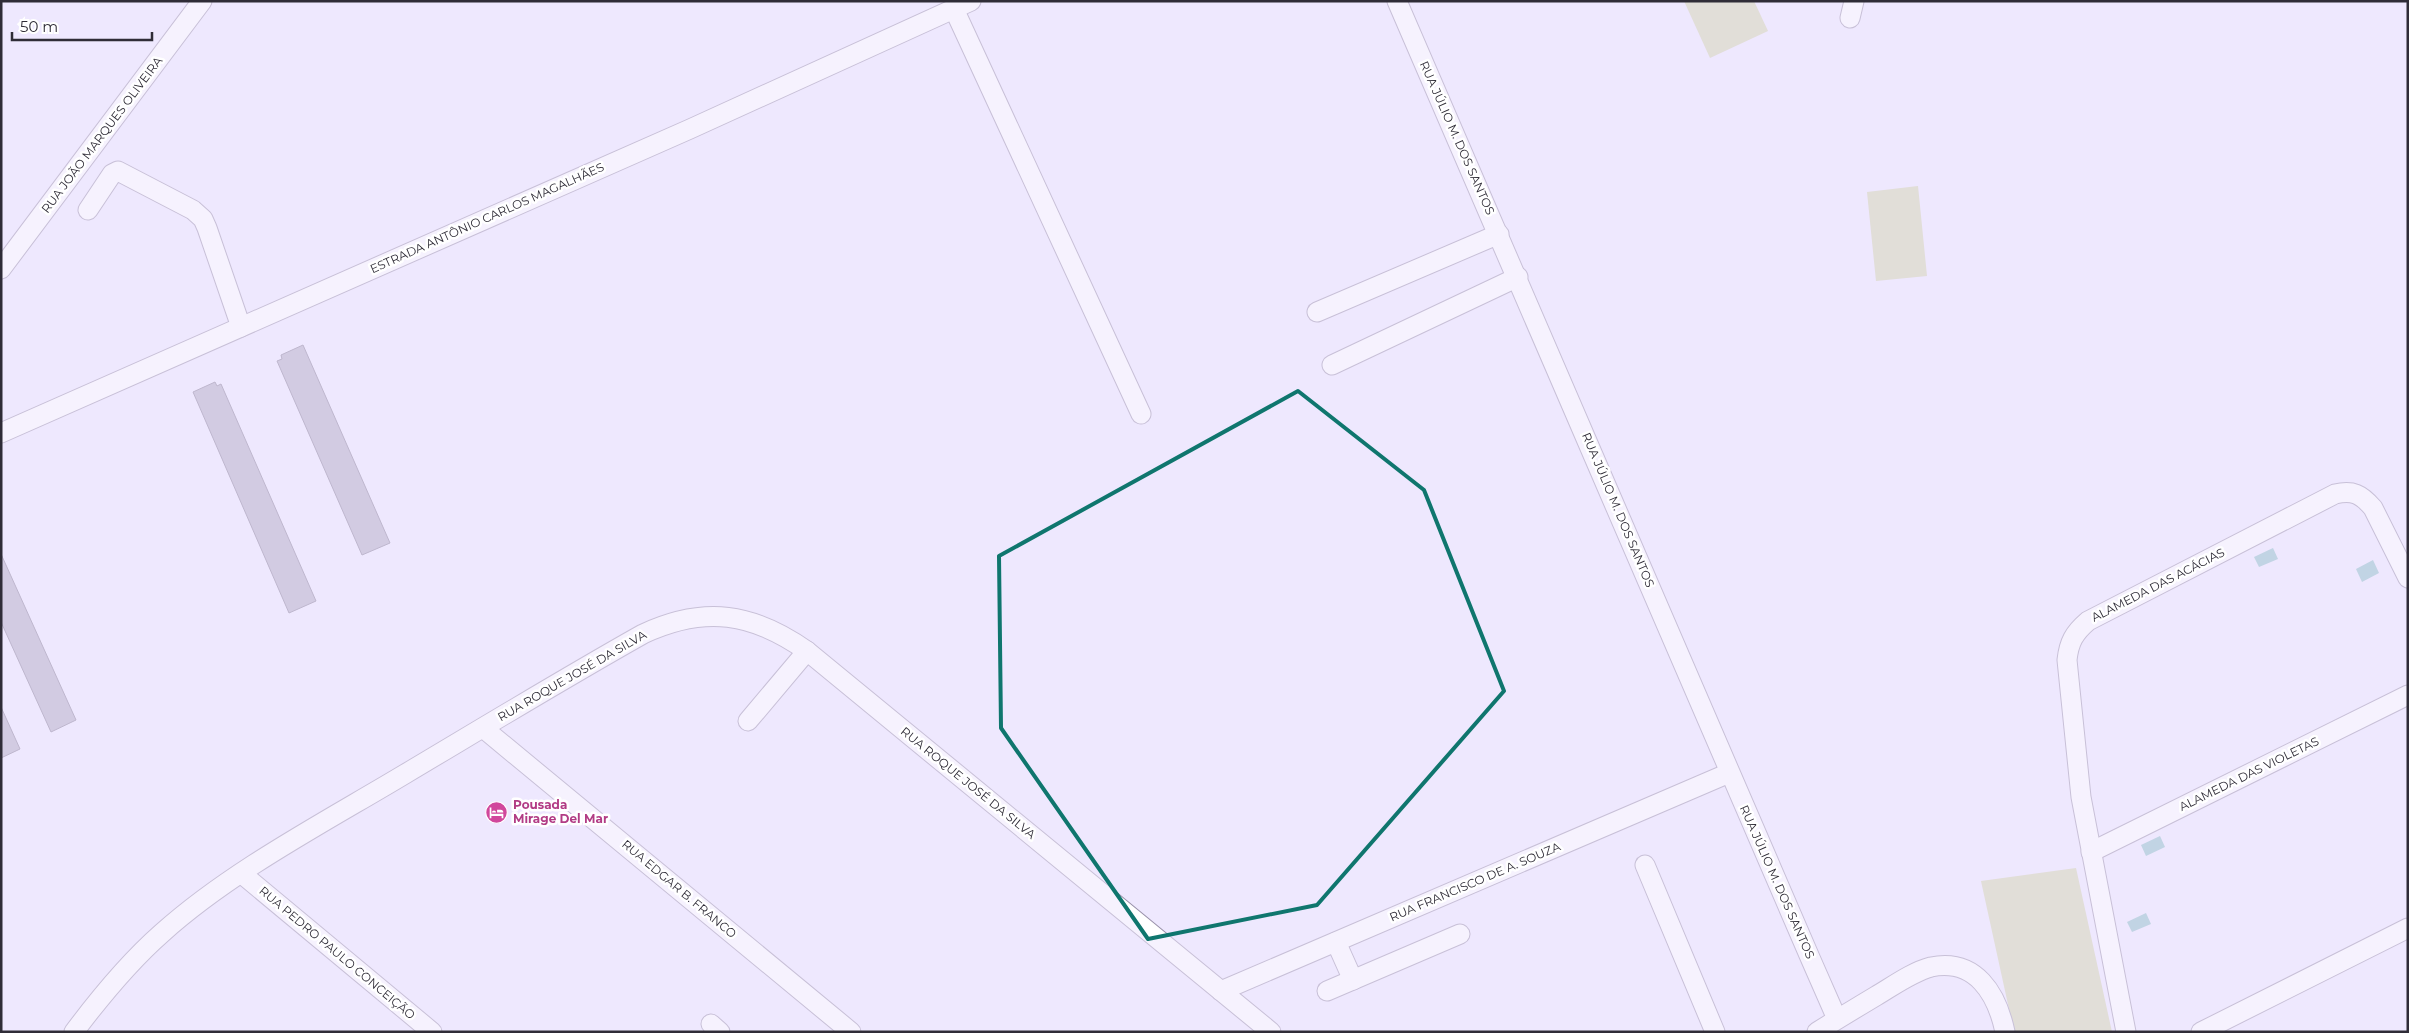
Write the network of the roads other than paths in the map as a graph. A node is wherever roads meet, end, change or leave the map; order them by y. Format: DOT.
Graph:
graph roads {
  1 [pos="202,1"];
  2 [pos="1398,1"];
  3 [pos="963,5"];
  4 [pos="88,210"];
  5 [pos="1499,234"];
  6 [pos="1,269"];
  7 [pos="1518,277"];
  8 [pos="1317,312"];
  9 [pos="241,327"];
  10 [pos="1332,365"];
  11 [pos="1141,414"];
  12 [pos="1,433"];
  13 [pos="2408,578"];
  14 [pos="807,651"];
  15 [pos="2408,696"];
  16 [pos="748,721"];
  17 [pos="483,728"];
  18 [pos="1729,773"];
  19 [pos="2091,852"];
  20 [pos="1645,865"];
  21 [pos="242,874"];
  22 [pos="2408,928"];
  23 [pos="1460,934"];
  24 [pos="1336,942"];
  25 [pos="1353,980"];
  26 [pos="1221,991"];
  27 [pos="1327,991"];
  28 [pos="1838,1019"];
  29 [pos="74,1032"];
  30 [pos="432,1032"];
  31 [pos="851,1032"];
  32 [pos="1270,1032"];
  33 [pos="1715,1032"];
  34 [pos="1817,1032"];
  35 [pos="2005,1032"];
  36 [pos="2126,1032"];
  37 [pos="2201,1032"];
  1 -- 6 [label="street, RUA JOÃO MARQUES OLIVEIRA"];
  2 -- 5 [label="street, RUA JÚLIO M. DOS SANTOS"];
  3 -- 9 [label="street, ESTRADA ANTÔNIO CARLOS MAGALHÃES"];
  3 -- 11 [label="street"];
  4 -- 9 [label="street"];
  5 -- 7 [label="street, RUA JÚLIO M. DOS SANTOS"];
  5 -- 8 [label="street"];
  7 -- 10 [label="street"];
  7 -- 18 [label="street, RUA JÚLIO M. DOS SANTOS"];
  9 -- 12 [label="street, ESTRADA ANTÔNIO CARLOS MAGALHÃES"];
  13 -- 19 [label="street, ALAMEDA DAS ACÁCIAS"];
  14 -- 16 [label="street"];
  14 -- 17 [label="street, RUA ROQUE JOSÉ DA SILVA"];
  14 -- 26 [label="street, RUA ROQUE JOSÉ DA SILVA"];
  15 -- 19 [label="street, ALAMEDA DAS VIOLETAS"];
  17 -- 21 [label="street, RUA ROQUE JOSÉ DA SILVA"];
  17 -- 31 [label="street, RUA EDGAR B. FRANCO"];
  18 -- 24 [label="street, RUA FRANCISCO DE A. SOUZA"];
  18 -- 28 [label="street, RUA JÚLIO M. DOS SANTOS"];
  19 -- 36 [label="street, ALAMEDA DAS ACÁCIAS"];
  20 -- 33 [label="street"];
  21 -- 29 [label="street, RUA ROQUE JOSÉ DA SILVA"];
  21 -- 30 [label="street, RUA PEDRO PAULO CONCEIÇÃO"];
  22 -- 37 [label="street"];
  23 -- 25 [label="street"];
  24 -- 25 [label="street"];
  24 -- 26 [label="street, RUA FRANCISCO DE A. SOUZA"];
  25 -- 27 [label="street"];
  26 -- 32 [label="street, RUA ROQUE JOSÉ DA SILVA"];
  28 -- 34 [label="street"];
  28 -- 35 [label="street"];
}
